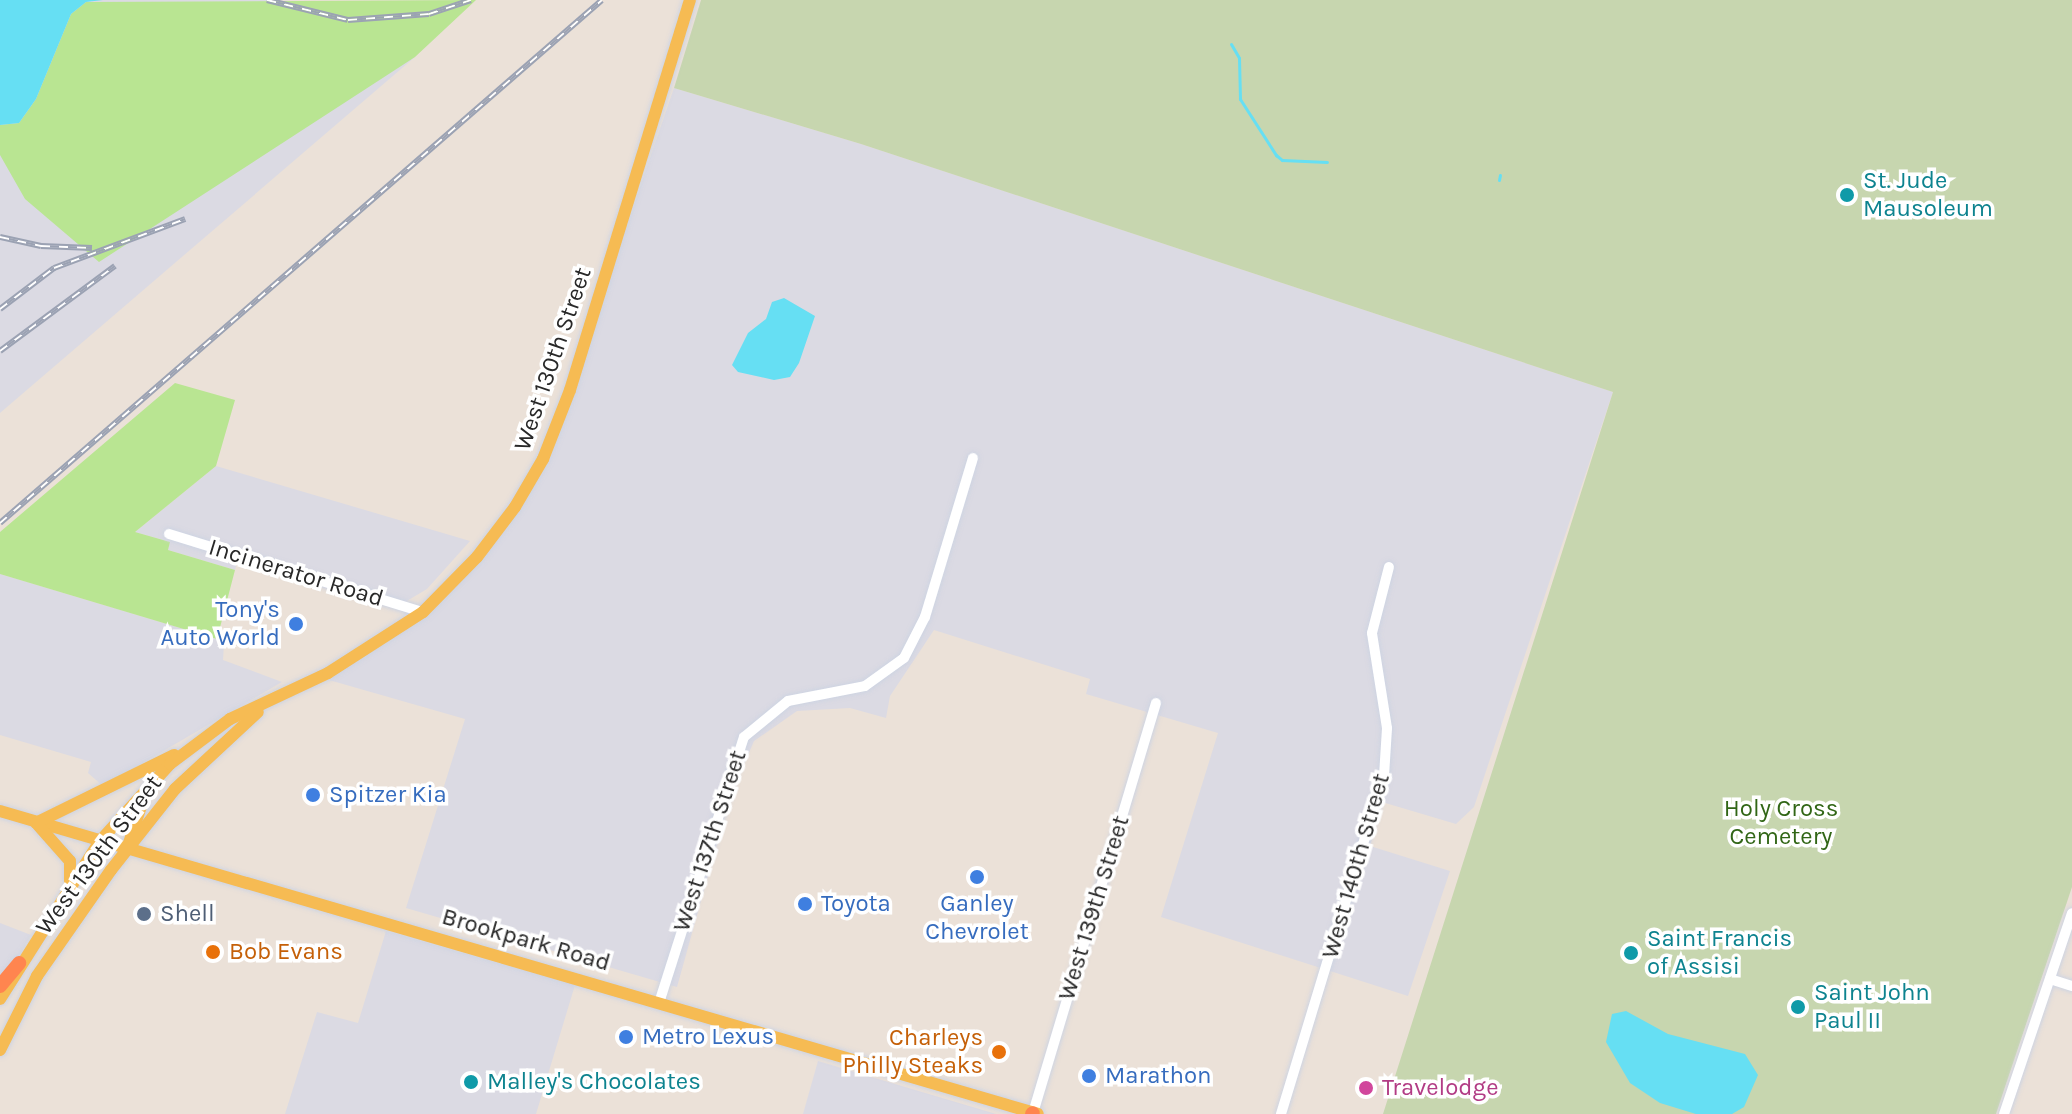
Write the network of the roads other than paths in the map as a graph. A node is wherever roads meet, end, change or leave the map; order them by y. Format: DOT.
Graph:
graph roads {
  1 [pos="690,0"];
  2 [pos="973,458"];
  3 [pos="169,534"];
  4 [pos="1389,567"];
  5 [pos="423,612"];
  6 [pos="1156,703"];
  7 [pos="262,707"];
  8 [pos="188,749"];
  9 [pos="162,772"];
  10 [pos="149,786"];
  11 [pos="175,789"];
  12 [pos="0,811"];
  13 [pos="36,823"];
  14 [pos="100,841"];
  15 [pos="127,849"];
  16 [pos="70,884"];
  17 [pos="2072,913"];
  18 [pos="42,926"];
  19 [pos="61,941"];
  20 [pos="19,963"];
  21 [pos="37,976"];
  22 [pos="2050,979"];
  23 [pos="0,986"];
  24 [pos="2072,986"];
  25 [pos="0,999"];
  26 [pos="659,1003"];
  27 [pos="0,1050"];
  28 [pos="1034,1114"];
  29 [pos="1281,1114"];
  30 [pos="2004,1114"];
  1 -- 5 [label="main road, West 130th Street"];
  2 -- 26 [label="street, West 137th Street"];
  3 -- 5 [label="street, Incinerator Road"];
  4 -- 29 [label="street, West 140th Street"];
  5 -- 7 [label="main road, West 130th Street"];
  6 -- 28 [label="street, West 139th Street"];
  7 -- 8 [label="main road, West 130th Street"];
  7 -- 11 [label="main road, West 130th Street"];
  8 -- 9 [label="main road, West 130th Street"];
  8 -- 13 [label="main road"];
  9 -- 10 [label="main road, West 130th Street"];
  9 -- 11 [label="main road"];
  10 -- 14 [label="main road, West 130th Street"];
  10 -- 15 [label="main road"];
  11 -- 15 [label="main road, West 130th Street"];
  12 -- 13 [label="main road, Brookpark Road"];
  13 -- 14 [label="main road, Brookpark Road"];
  13 -- 16 [label="main road"];
  14 -- 15 [label="main road, Brookpark Road"];
  14 -- 16 [label="main road, West 130th Street"];
  15 -- 19 [label="main road, West 130th Street"];
  15 -- 26 [label="main road, Brookpark Road"];
  16 -- 18 [label="main road, West 130th Street"];
  17 -- 22 [label="street"];
  18 -- 19 [label="main road"];
  18 -- 20 [label="main road, West 130th Street"];
  19 -- 21 [label="main road, West 130th Street"];
  20 -- 21 [label="main road"];
  20 -- 23 [label="highway"];
  20 -- 25 [label="main road, West 130th Street"];
  21 -- 27 [label="main road, West 130th Street"];
  22 -- 24 [label="street"];
  22 -- 30 [label="street"];
  26 -- 28 [label="main road, Brookpark Road"];
}
